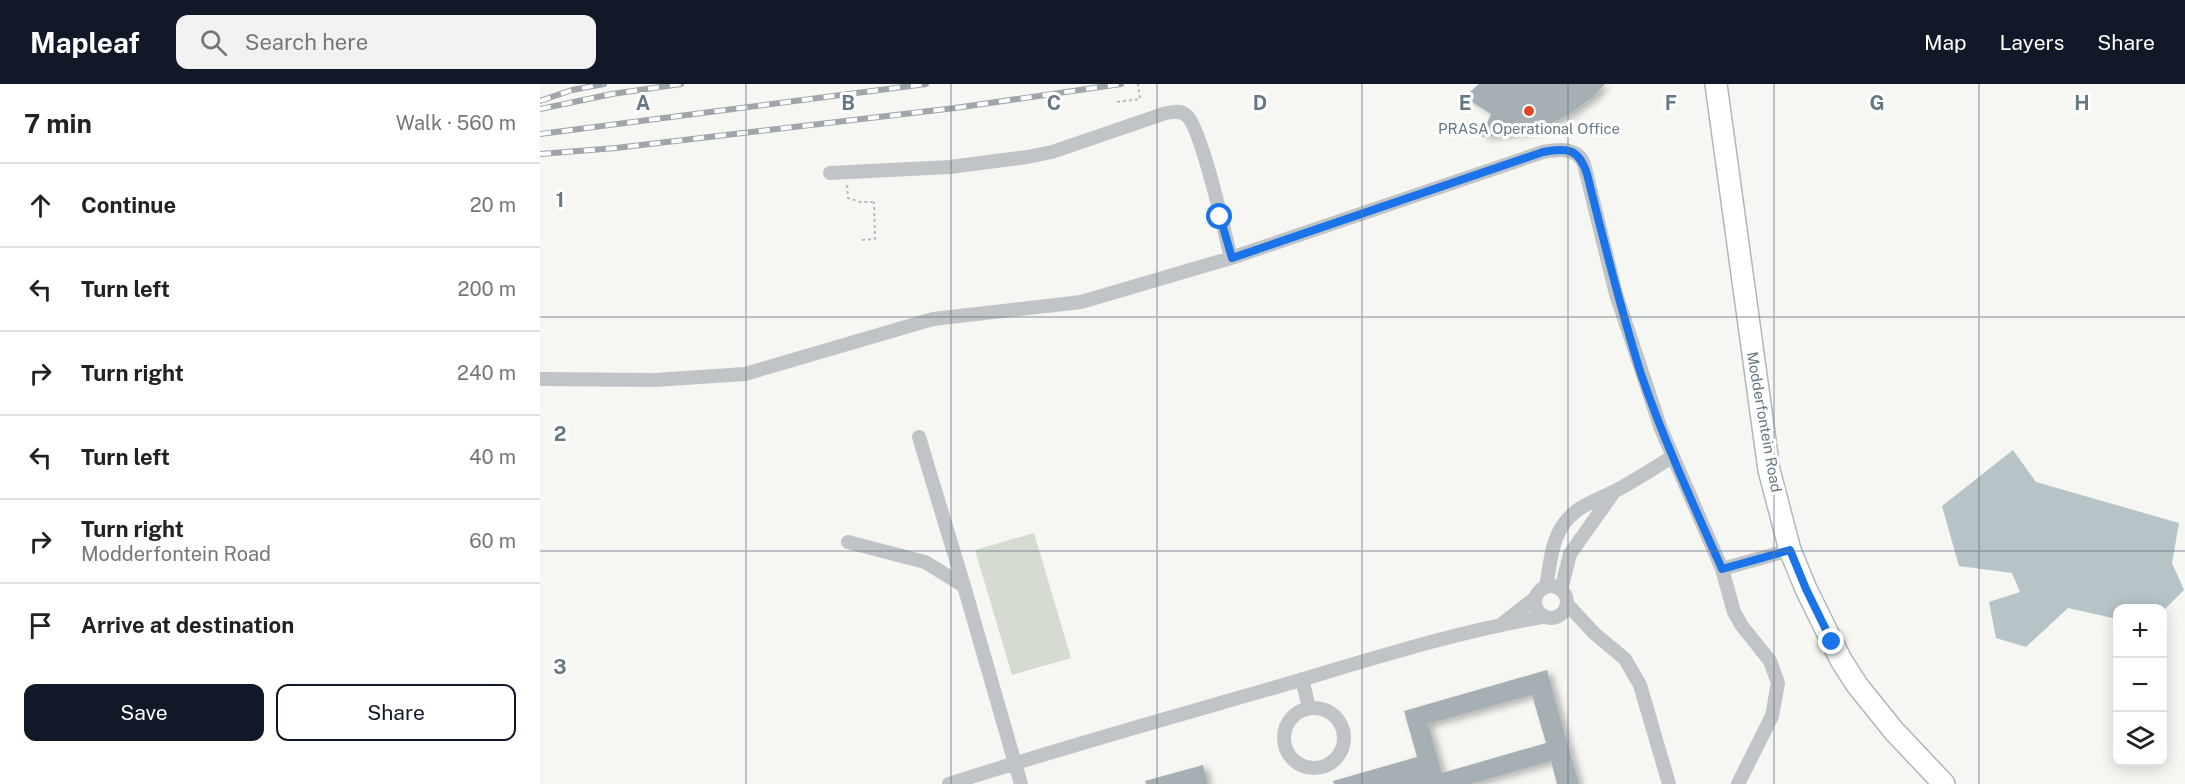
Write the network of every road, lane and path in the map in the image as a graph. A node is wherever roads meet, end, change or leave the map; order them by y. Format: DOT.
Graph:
graph roads {
  1 [pos="1138,84"];
  2 [pos="1716,84"];
  3 [pos="1117,102"];
  4 [pos="845,171"];
  5 [pos="830,173"];
  6 [pos="862,240"];
  7 [pos="1232,258"];
  8 [pos="540,379"];
  9 [pos="919,437"];
  10 [pos="1672,457"];
  11 [pos="1616,490"];
  12 [pos="1563,525"];
  13 [pos="1580,538"];
  14 [pos="848,542"];
  15 [pos="1790,550"];
  16 [pos="1722,569"];
  17 [pos="964,586"];
  18 [pos="1546,587"];
  19 [pos="1561,590"];
  20 [pos="1535,598"];
  21 [pos="1567,604"];
  22 [pos="1542,616"];
  23 [pos="1558,617"];
  24 [pos="1501,624"];
  25 [pos="1594,633"];
  26 [pos="1302,679"];
  27 [pos="1309,708"];
  28 [pos="1015,763"];
  29 [pos="949,784"];
  30 [pos="1021,784"];
  31 [pos="1669,784"];
  32 [pos="1738,784"];
  33 [pos="1944,784"];
  1 -- 3 [label="path"];
  2 -- 15 [label="main road, Modderfontein Road"];
  4 -- 5 [label="street"];
  4 -- 6 [label="path"];
  4 -- 7 [label="street"];
  7 -- 8 [label="street"];
  7 -- 10 [label="street"];
  9 -- 17 [label="street"];
  10 -- 11 [label="street"];
  10 -- 16 [label="street"];
  11 -- 12 [label="street"];
  11 -- 13 [label="street"];
  12 -- 13 [label="street"];
  12 -- 18 [label="street"];
  13 -- 19 [label="street"];
  14 -- 17 [label="street"];
  15 -- 16 [label="street"];
  15 -- 33 [label="main road, Modderfontein Road"];
  16 -- 32 [label="street"];
  17 -- 28 [label="street"];
  18 -- 19 [label="street"];
  18 -- 20 [label="street"];
  19 -- 21 [label="street"];
  20 -- 22 [label="street"];
  20 -- 24 [label="street"];
  21 -- 23 [label="street"];
  21 -- 25 [label="street"];
  22 -- 23 [label="street"];
  22 -- 24 [label="street"];
  23 -- 25 [label="street"];
  24 -- 26 [label="street"];
  25 -- 31 [label="street"];
  26 -- 27 [label="street"];
  26 -- 28 [label="street"];
  27 -- 27 [label="street"];
  28 -- 29 [label="street"];
  28 -- 30 [label="street"];
}
